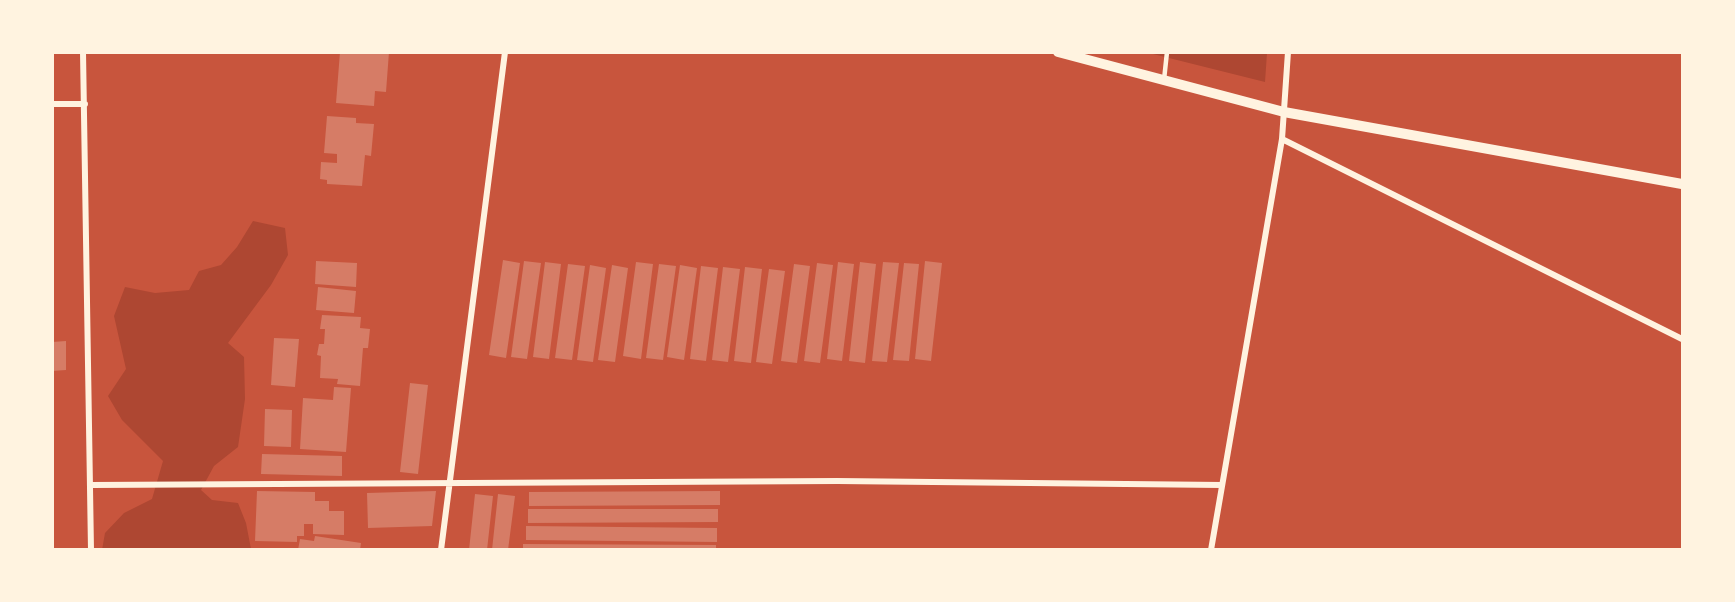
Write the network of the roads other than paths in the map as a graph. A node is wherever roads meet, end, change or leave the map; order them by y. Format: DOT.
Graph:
graph roads {
  1 [pos="83,52"];
  2 [pos="505,52"];
  3 [pos="1058,52"];
  4 [pos="1167,52"];
  5 [pos="1288,52"];
  6 [pos="1164,81"];
  7 [pos="52,104"];
  8 [pos="85,104"];
  9 [pos="1284,112"];
  10 [pos="1282,139"];
  11 [pos="1683,183"];
  12 [pos="1683,339"];
  13 [pos="451,482"];
  14 [pos="91,485"];
  15 [pos="1222,485"];
  16 [pos="91,549"];
  17 [pos="441,549"];
  18 [pos="1211,549"];
  1 -- 8 [label="street"];
  2 -- 13 [label="street"];
  3 -- 6 [label="street"];
  4 -- 6 [label="lane"];
  5 -- 9 [label="street"];
  6 -- 9 [label="street"];
  7 -- 8 [label="street"];
  8 -- 14 [label="street"];
  9 -- 10 [label="street"];
  9 -- 11 [label="street"];
  10 -- 12 [label="street"];
  10 -- 15 [label="street"];
  13 -- 14 [label="street"];
  13 -- 15 [label="street"];
  13 -- 17 [label="street"];
  14 -- 16 [label="street"];
  15 -- 18 [label="street"];
}
